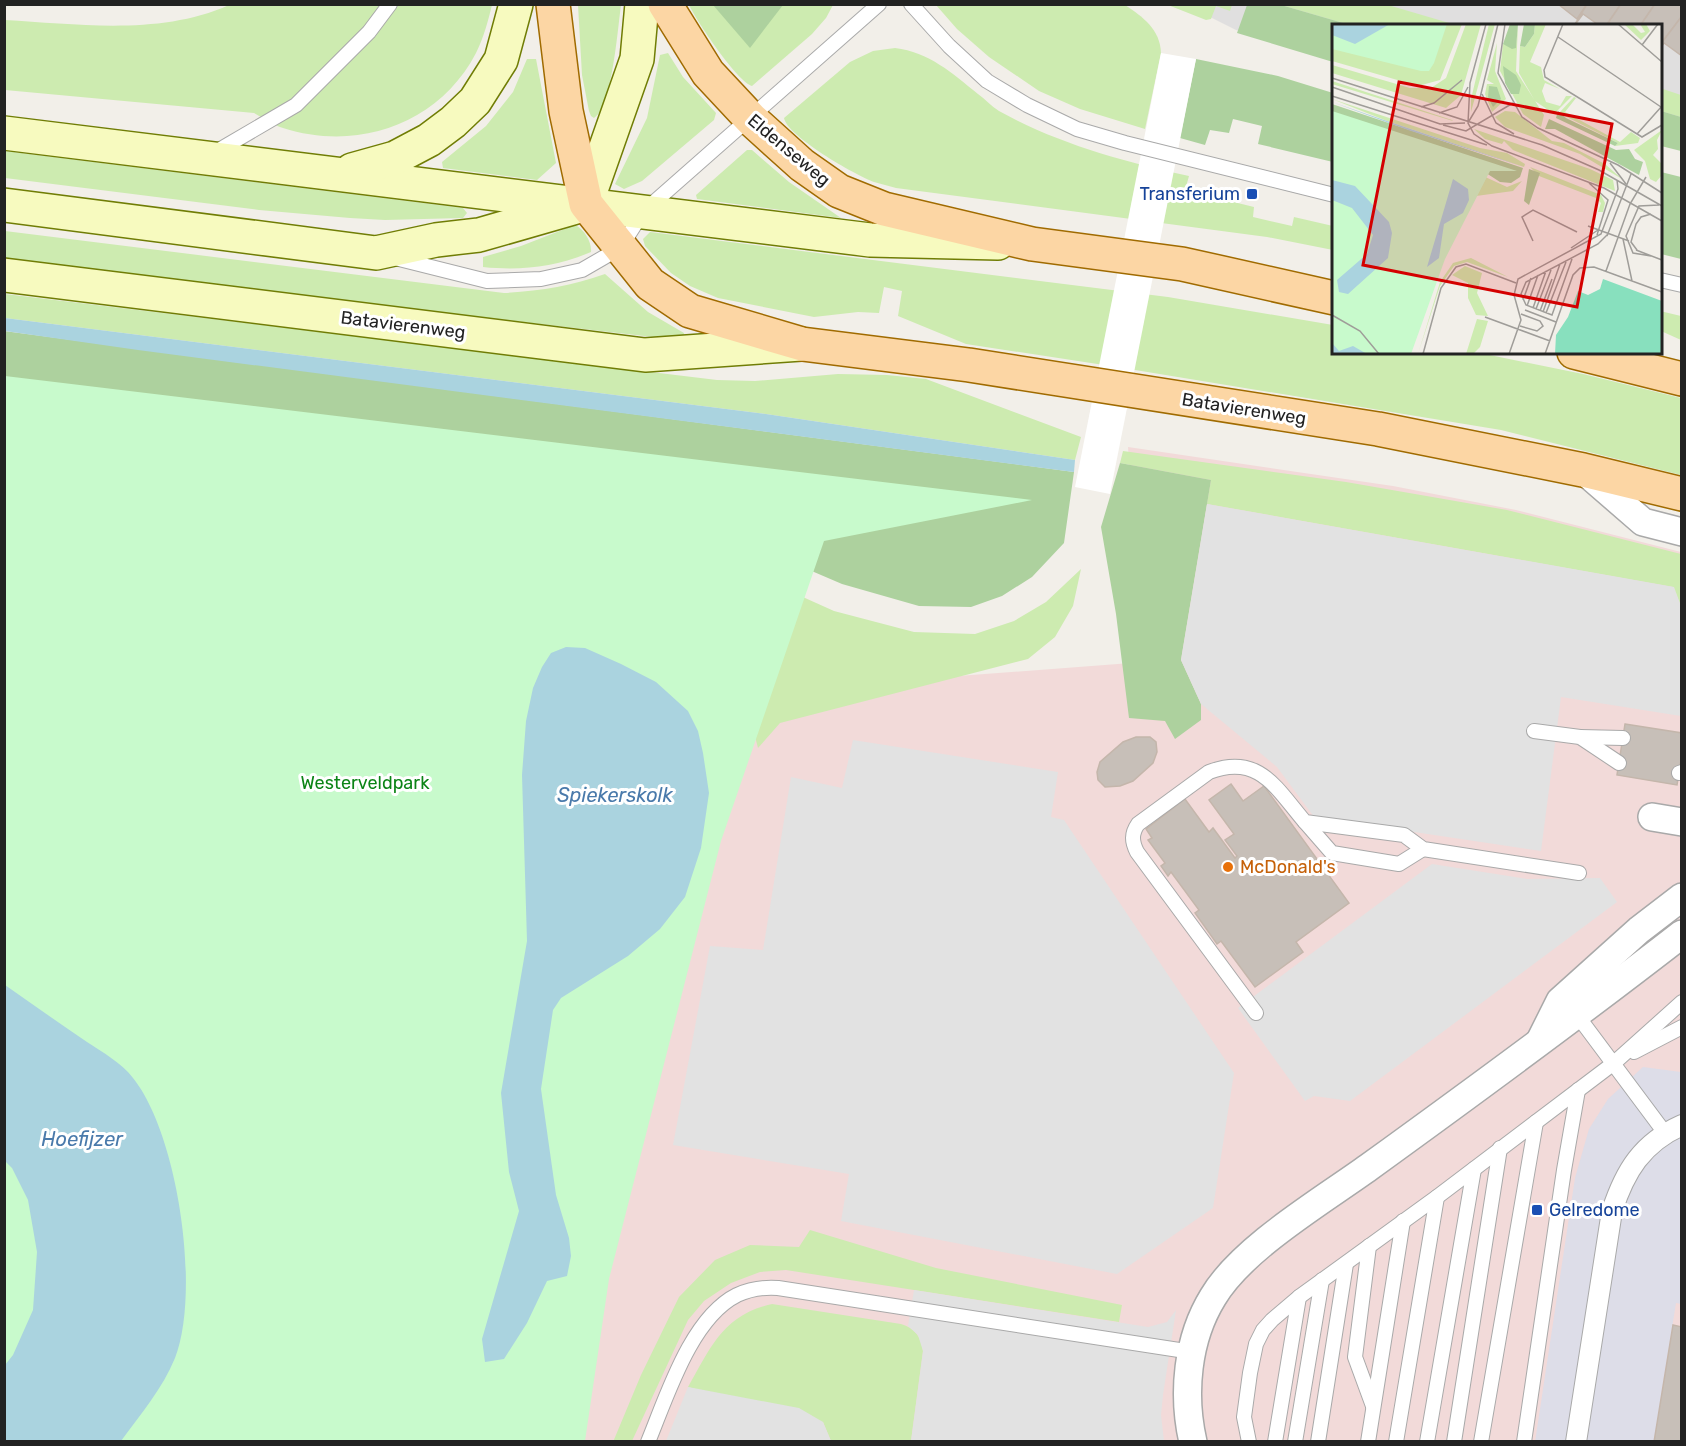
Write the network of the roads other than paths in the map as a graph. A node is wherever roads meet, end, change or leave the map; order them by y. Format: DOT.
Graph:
graph roads {
  1 [pos="390,4"];
  2 [pos="516,4"];
  3 [pos="553,4"];
  4 [pos="642,4"];
  5 [pos="665,4"];
  6 [pos="879,4"];
  7 [pos="911,4"];
  8 [pos="751,119"];
  9 [pos="4,133"];
  10 [pos="207,157"];
  11 [pos="339,174"];
  12 [pos="1332,195"];
  13 [pos="586,204"];
  14 [pos="4,205"];
  15 [pos="642,212"];
  16 [pos="1032,244"];
  17 [pos="620,248"];
  18 [pos="376,253"];
  19 [pos="4,275"];
  20 [pos="1662,280"];
  21 [pos="1682,285"];
  22 [pos="1332,298"];
  23 [pos="802,344"];
  24 [pos="1582,354"];
  25 [pos="1682,378"];
  26 [pos="1582,470"];
  27 [pos="1682,494"];
  28 [pos="1682,532"];
  29 [pos="1534,731"];
  30 [pos="1580,737"];
  31 [pos="1623,738"];
  32 [pos="1619,763"];
  33 [pos="1653,817"];
  34 [pos="1305,822"];
  35 [pos="1682,822"];
  36 [pos="1423,849"];
  37 [pos="1579,873"];
  38 [pos="1682,897"];
  39 [pos="1682,934"];
  40 [pos="1682,1002"];
  41 [pos="1256,1013"];
  42 [pos="1577,1016"];
  43 [pos="1682,1027"];
  44 [pos="1539,1043"];
  45 [pos="1614,1063"];
  46 [pos="1578,1090"];
  47 [pos="1536,1122"];
  48 [pos="1673,1129"];
  49 [pos="1500,1148"];
  50 [pos="1474,1169"];
  51 [pos="1437,1197"];
  52 [pos="1403,1221"];
  53 [pos="1369,1246"];
  54 [pos="1346,1264"];
  55 [pos="1322,1280"];
  56 [pos="1299,1297"];
  57 [pos="1192,1352"];
  58 [pos="1373,1408"];
  59 [pos="648,1442"];
  60 [pos="1193,1442"];
  61 [pos="1249,1442"];
  62 [pos="1275,1442"];
  63 [pos="1295,1442"];
  64 [pos="1318,1442"];
  65 [pos="1368,1442"];
  66 [pos="1396,1442"];
  67 [pos="1427,1442"];
  68 [pos="1454,1442"];
  69 [pos="1481,1442"];
  70 [pos="1524,1442"];
  71 [pos="1576,1442"];
  1 -- 10 [label="lane"];
  2 -- 11 [label="main road"];
  3 -- 13 [label="main road"];
  4 -- 13 [label="main road"];
  5 -- 8 [label="main road, Eldenseweg"];
  6 -- 8 [label="lane"];
  7 -- 12 [label="lane"];
  8 -- 15 [label="lane"];
  8 -- 16 [label="main road, Eldenseweg"];
  9 -- 10 [label="main road"];
  10 -- 11 [label="main road"];
  11 -- 13 [label="main road"];
  13 -- 15 [label="main road"];
  13 -- 17 [label="main road, Batavierenweg"];
  13 -- 18 [label="main road"];
  14 -- 18 [label="main road"];
  15 -- 16 [label="main road"];
  15 -- 17 [label="lane"];
  16 -- 22 [label="main road"];
  17 -- 18 [label="lane"];
  17 -- 23 [label="main road, Batavierenweg"];
  19 -- 23 [label="main road, Batavierenweg"];
  20 -- 21 [label="lane"];
  23 -- 26 [label="main road, Batavierenweg"];
  24 -- 25 [label="main road"];
  26 -- 27 [label="main road, Batavierenweg"];
  26 -- 28 [label="street"];
  29 -- 30 [label="lane"];
  30 -- 31 [label="lane"];
  30 -- 32 [label="lane"];
  33 -- 35 [label="street"];
  34 -- 36 [label="lane"];
  34 -- 36 [label="lane"];
  34 -- 41 [label="lane"];
  36 -- 37 [label="lane"];
  38 -- 44 [label="street"];
  39 -- 42 [label="street"];
  40 -- 45 [label="lane"];
  42 -- 44 [label="street"];
  42 -- 45 [label="lane"];
  43 -- 45 [label="lane"];
  44 -- 57 [label="street"];
  45 -- 46 [label="lane"];
  45 -- 48 [label="lane"];
  46 -- 47 [label="lane"];
  46 -- 70 [label="lane"];
  47 -- 49 [label="lane"];
  47 -- 69 [label="lane"];
  48 -- 71 [label="street"];
  49 -- 50 [label="lane"];
  49 -- 68 [label="lane"];
  50 -- 51 [label="lane"];
  50 -- 67 [label="lane"];
  51 -- 52 [label="lane"];
  51 -- 66 [label="lane"];
  52 -- 53 [label="lane"];
  52 -- 58 [label="lane"];
  53 -- 54 [label="lane"];
  53 -- 58 [label="lane"];
  54 -- 55 [label="lane"];
  54 -- 64 [label="lane"];
  55 -- 56 [label="lane"];
  55 -- 63 [label="lane"];
  56 -- 61 [label="lane"];
  56 -- 62 [label="lane"];
  57 -- 59 [label="lane"];
  57 -- 60 [label="street"];
  58 -- 65 [label="lane"];
}
